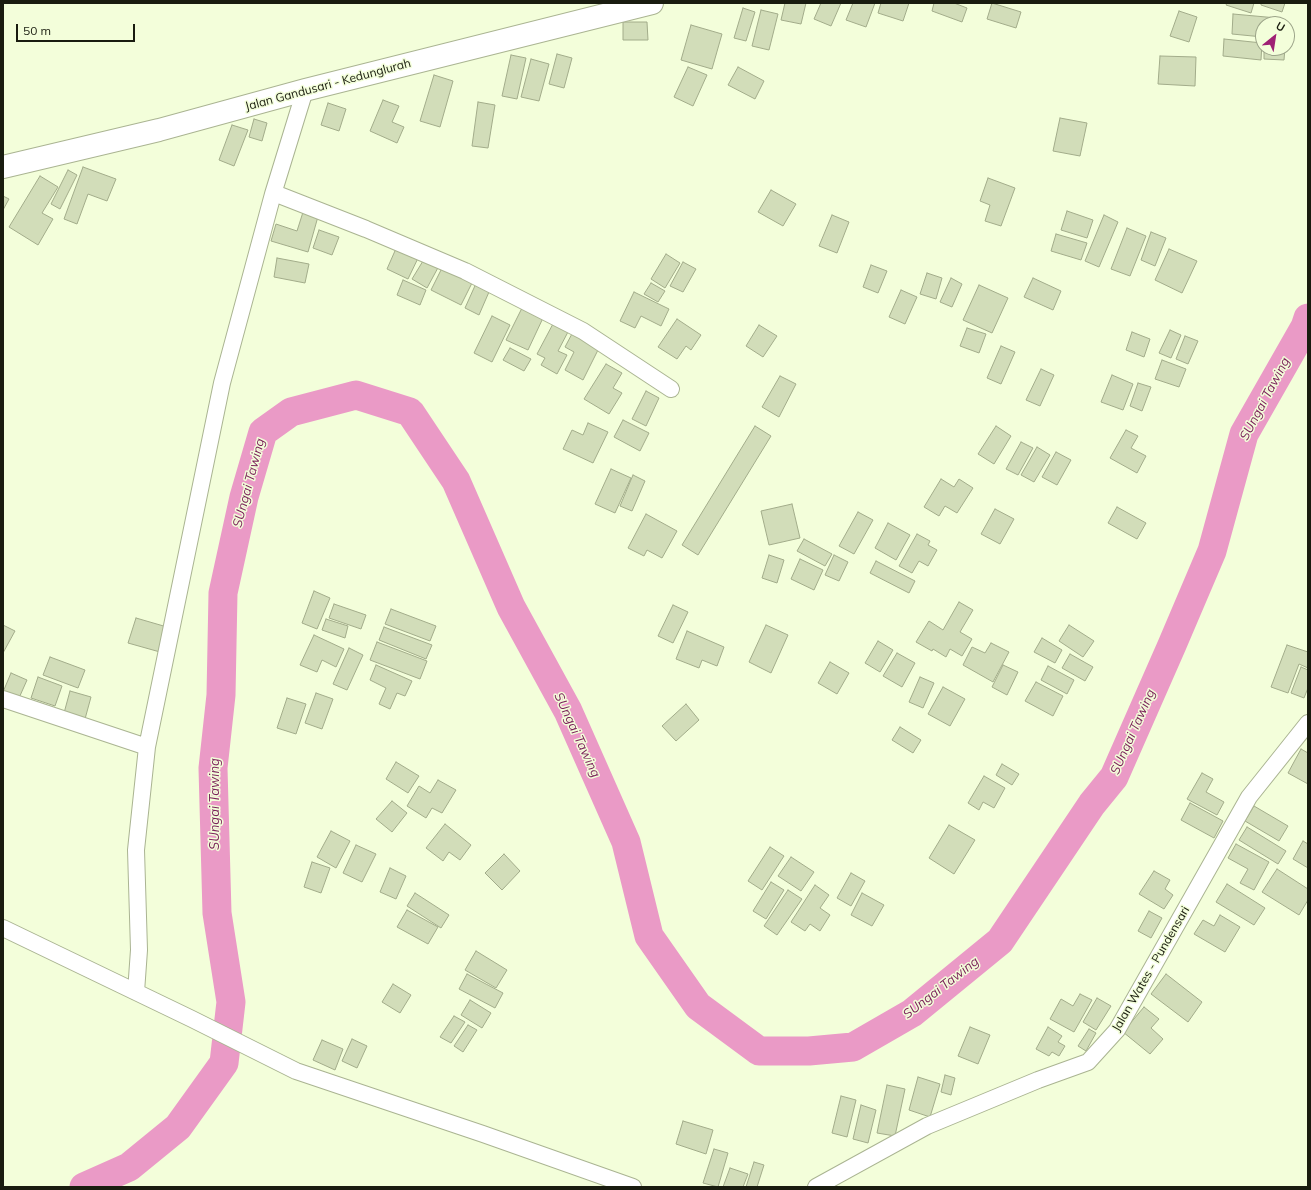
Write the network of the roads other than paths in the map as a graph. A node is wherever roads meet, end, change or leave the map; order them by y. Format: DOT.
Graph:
graph roads {
  1 [pos="652,3"];
  2 [pos="305,90"];
  3 [pos="3,167"];
  4 [pos="274,193"];
  5 [pos="671,389"];
  6 [pos="3,699"];
  7 [pos="1308,723"];
  8 [pos="147,747"];
  9 [pos="3,928"];
  10 [pos="136,992"];
  11 [pos="633,1187"];
  12 [pos="816,1187"];
  1 -- 2 [label="street, Jalan Gandusari - Kedunglurah"];
  2 -- 3 [label="street, Jalan Gandusari - Kedunglurah"];
  2 -- 4 [label="street"];
  4 -- 5 [label="street"];
  4 -- 8 [label="street"];
  6 -- 8 [label="street"];
  7 -- 12 [label="street, Jalan Wates - Pundensari"];
  8 -- 10 [label="street"];
  9 -- 10 [label="street"];
  10 -- 11 [label="street"];
}
